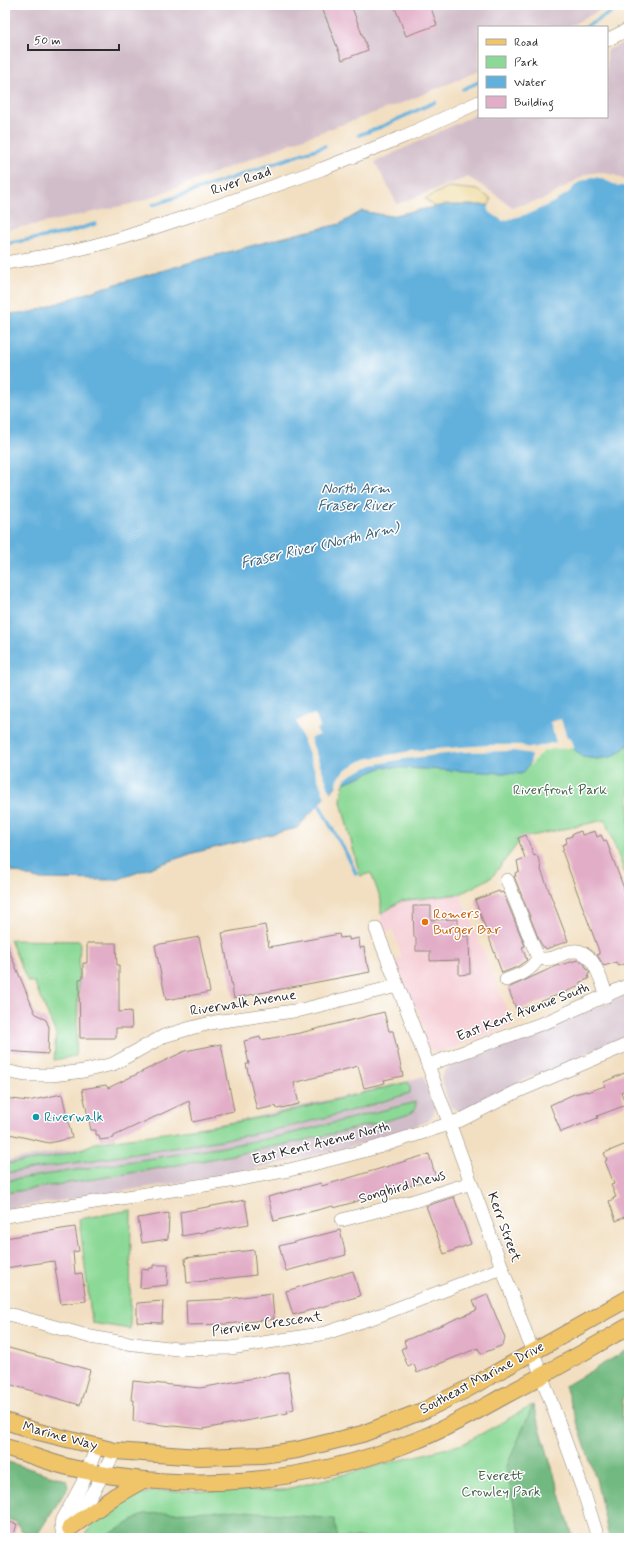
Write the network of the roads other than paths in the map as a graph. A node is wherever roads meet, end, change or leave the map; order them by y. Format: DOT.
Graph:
graph roads {
  1 [pos="629,29"];
  2 [pos="608,40"];
  3 [pos="478,102"];
  4 [pos="5,263"];
  5 [pos="507,880"];
  6 [pos="376,929"];
  7 [pos="538,958"];
  8 [pos="506,980"];
  9 [pos="629,985"];
  10 [pos="397,986"];
  11 [pos="607,996"];
  12 [pos="629,1044"];
  13 [pos="428,1065"];
  14 [pos="5,1071"];
  15 [pos="449,1124"];
  16 [pos="471,1183"];
  17 [pos="5,1216"];
  18 [pos="342,1220"];
  19 [pos="502,1268"];
  20 [pos="629,1298"];
  21 [pos="5,1312"];
  22 [pos="629,1326"];
  23 [pos="533,1352"];
  24 [pos="542,1376"];
  25 [pos="5,1421"];
  26 [pos="5,1447"];
  27 [pos="97,1447"];
  28 [pos="115,1451"];
  29 [pos="88,1471"];
  30 [pos="104,1474"];
  31 [pos="143,1480"];
  32 [pos="65,1535"];
  33 [pos="598,1538"];
  1 -- 2 [label="street"];
  3 -- 4 [label="street, River Road"];
  5 -- 7 [label="street"];
  6 -- 10 [label="street, Kerr Street"];
  7 -- 8 [label="street"];
  7 -- 11 [label="street"];
  9 -- 11 [label="street, East Kent Avenue South"];
  10 -- 13 [label="street, Kerr Street"];
  10 -- 14 [label="street, Riverwalk Avenue"];
  11 -- 13 [label="street, East Kent Avenue South"];
  12 -- 15 [label="street, East Kent Avenue North"];
  13 -- 15 [label="street, Kerr Street"];
  15 -- 16 [label="street, Kerr Street"];
  15 -- 17 [label="street, East Kent Avenue North"];
  16 -- 18 [label="street, Songbird Mews"];
  16 -- 19 [label="street, Kerr Street"];
  19 -- 21 [label="street, Pierview Crescent"];
  19 -- 23 [label="street, Kerr Street"];
  20 -- 23 [label="main road, Southeast Marine Drive"];
  22 -- 24 [label="main road, Southeast Marine Drive"];
  23 -- 24 [label="street, Kerr Street"];
  23 -- 28 [label="main road, Southeast Marine Drive"];
  24 -- 31 [label="main road, Southeast Marine Drive"];
  24 -- 33 [label="street, Kerr Street"];
  25 -- 27 [label="main road, Marine Way"];
  26 -- 29 [label="main road, Marine Way"];
  27 -- 28 [label="main road, Marine Way"];
  27 -- 29 [label="street"];
  28 -- 30 [label="street"];
  29 -- 30 [label="main road, Marine Way"];
  29 -- 32 [label="street"];
  30 -- 31 [label="main road, Southeast Marine Drive"];
  30 -- 32 [label="street"];
  31 -- 32 [label="main road"];
}
